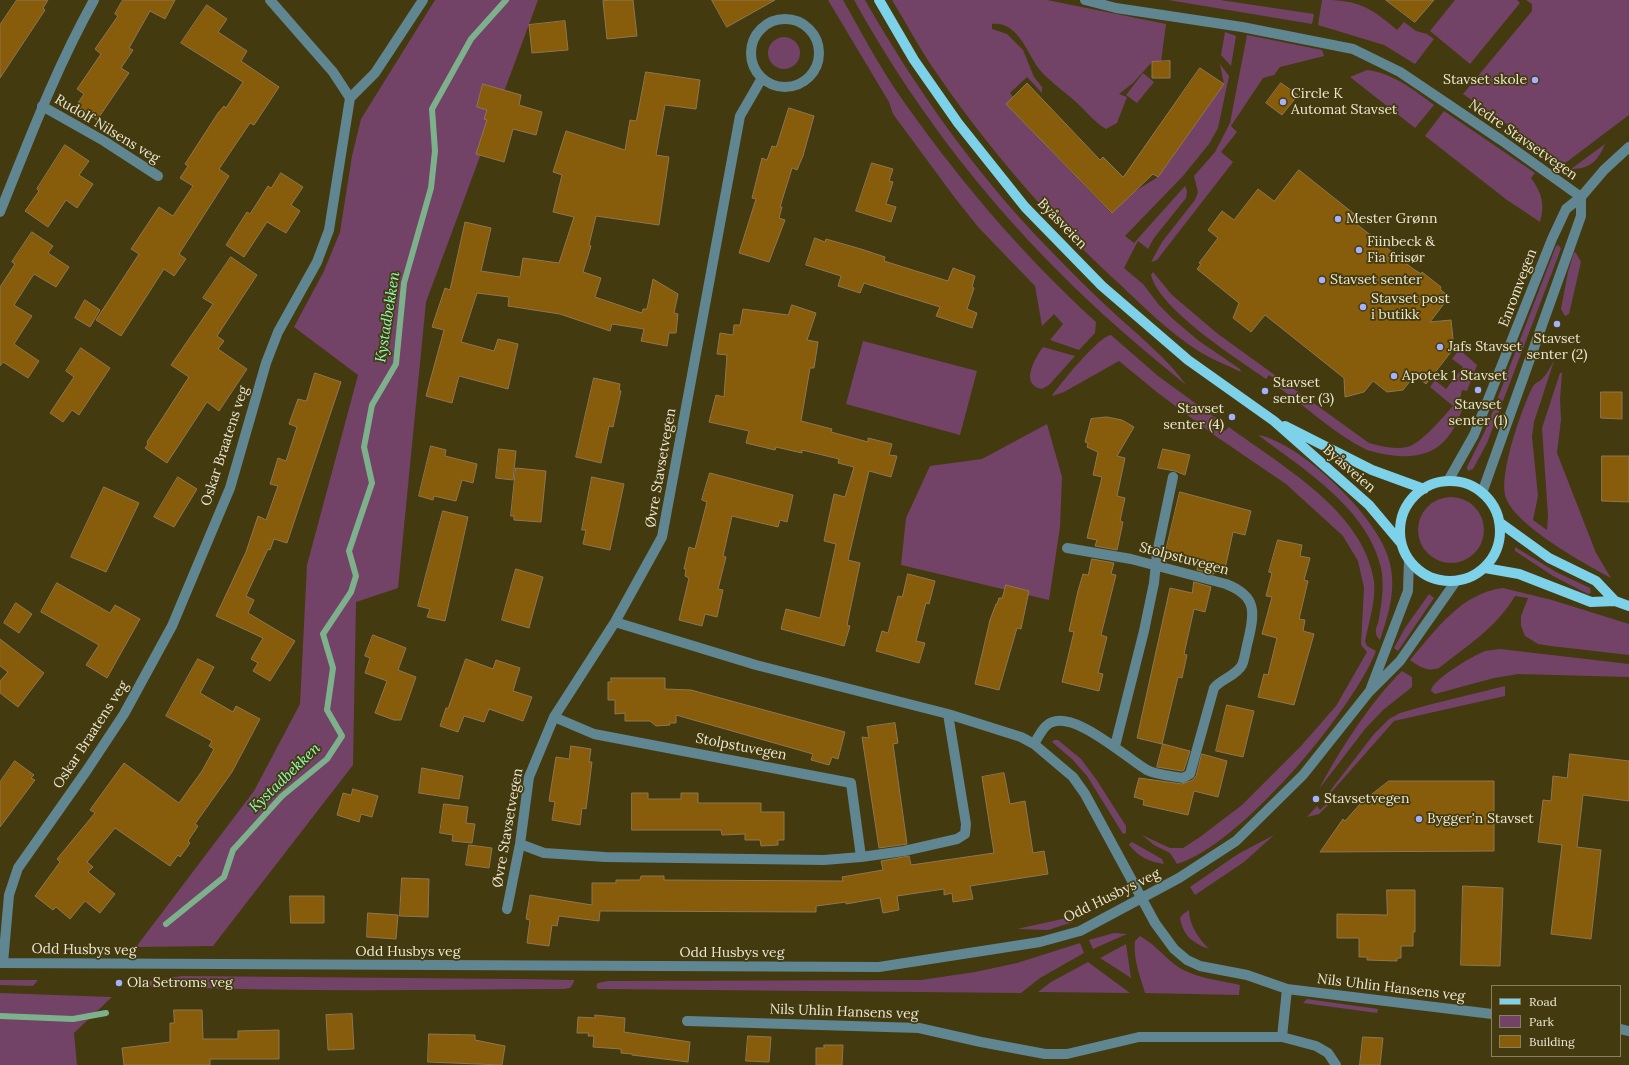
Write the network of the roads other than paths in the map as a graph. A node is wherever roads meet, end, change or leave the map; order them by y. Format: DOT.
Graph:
graph roads {
  1 [pos="94,0"];
  2 [pos="270,0"];
  3 [pos="423,0"];
  4 [pos="879,0"];
  5 [pos="1085,0"];
  6 [pos="762,78"];
  7 [pos="350,98"];
  8 [pos="42,106"];
  9 [pos="1629,147"];
  10 [pos="158,176"];
  11 [pos="1581,197"];
  12 [pos="0,212"];
  13 [pos="1274,420"];
  14 [pos="1173,477"];
  15 [pos="1448,481"];
  16 [pos="1424,489"];
  17 [pos="1482,493"];
  18 [pos="1499,522"];
  19 [pos="1401,543"];
  20 [pos="1067,548"];
  21 [pos="1409,560"];
  22 [pos="1156,566"];
  23 [pos="1485,568"];
  24 [pos="1456,581"];
  25 [pos="1615,601"];
  26 [pos="1629,606"];
  27 [pos="615,622"];
  28 [pos="1369,692"];
  29 [pos="948,714"];
  30 [pos="554,717"];
  31 [pos="1034,744"];
  32 [pos="1115,746"];
  33 [pos="520,844"];
  34 [pos="861,857"];
  35 [pos="1141,900"];
  36 [pos="507,909"];
  37 [pos="2,963"];
  38 [pos="1287,989"];
  39 [pos="1491,1014"];
  40 [pos="687,1021"];
  41 [pos="1282,1037"];
  42 [pos="1336,1065"];
  1 -- 8 [label="street, Rudolf Nilsens veg"];
  2 -- 7 [label="street"];
  3 -- 7 [label="street"];
  4 -- 13 [label="main road, Byåsveien"];
  5 -- 11 [label="street, Nedre Stavsetvegen"];
  6 -- 6 [label="street"];
  6 -- 27 [label="street, Øvre Stavsetvegen"];
  7 -- 37 [label="street, Oskar Braatens veg"];
  8 -- 10 [label="street, Rudolf Nilsens veg"];
  8 -- 12 [label="street, Rudolf Nilsens veg"];
  9 -- 11 [label="street, Enromvegen"];
  11 -- 15 [label="street, Enromvegen"];
  11 -- 17 [label="street"];
  13 -- 16 [label="main road, Byåsveien"];
  13 -- 19 [label="main road, Byåsveien"];
  14 -- 22 [label="street"];
  15 -- 16 [label="main road"];
  15 -- 17 [label="main road"];
  16 -- 19 [label="main road"];
  17 -- 18 [label="main road"];
  18 -- 23 [label="main road"];
  18 -- 25 [label="main road"];
  19 -- 21 [label="main road"];
  20 -- 22 [label="street, Stolpstuvegen"];
  21 -- 24 [label="main road"];
  21 -- 28 [label="street, Odd Husbys veg"];
  22 -- 32 [label="street"];
  22 -- 32 [label="street, Stolpstuvegen"];
  23 -- 24 [label="main road"];
  23 -- 25 [label="main road"];
  24 -- 28 [label="street, Odd Husbys veg"];
  25 -- 26 [label="main road"];
  27 -- 29 [label="street"];
  27 -- 30 [label="street, Øvre Stavsetvegen"];
  28 -- 35 [label="street, Odd Husbys veg"];
  29 -- 31 [label="street"];
  29 -- 34 [label="street"];
  30 -- 33 [label="street, Øvre Stavsetvegen"];
  30 -- 34 [label="street, Stolpstuvegen"];
  31 -- 32 [label="street, Stolpstuvegen"];
  31 -- 35 [label="street"];
  33 -- 34 [label="street"];
  33 -- 36 [label="street, Øvre Stavsetvegen"];
  35 -- 37 [label="street, Odd Husbys veg"];
  35 -- 38 [label="street, Nils Uhlin Hansens veg"];
  38 -- 39 [label="street, Nils Uhlin Hansens veg"];
  38 -- 41 [label="street"];
  40 -- 41 [label="street, Nils Uhlin Hansens veg"];
  41 -- 42 [label="street, Nils Uhlin Hansens veg"];
}
